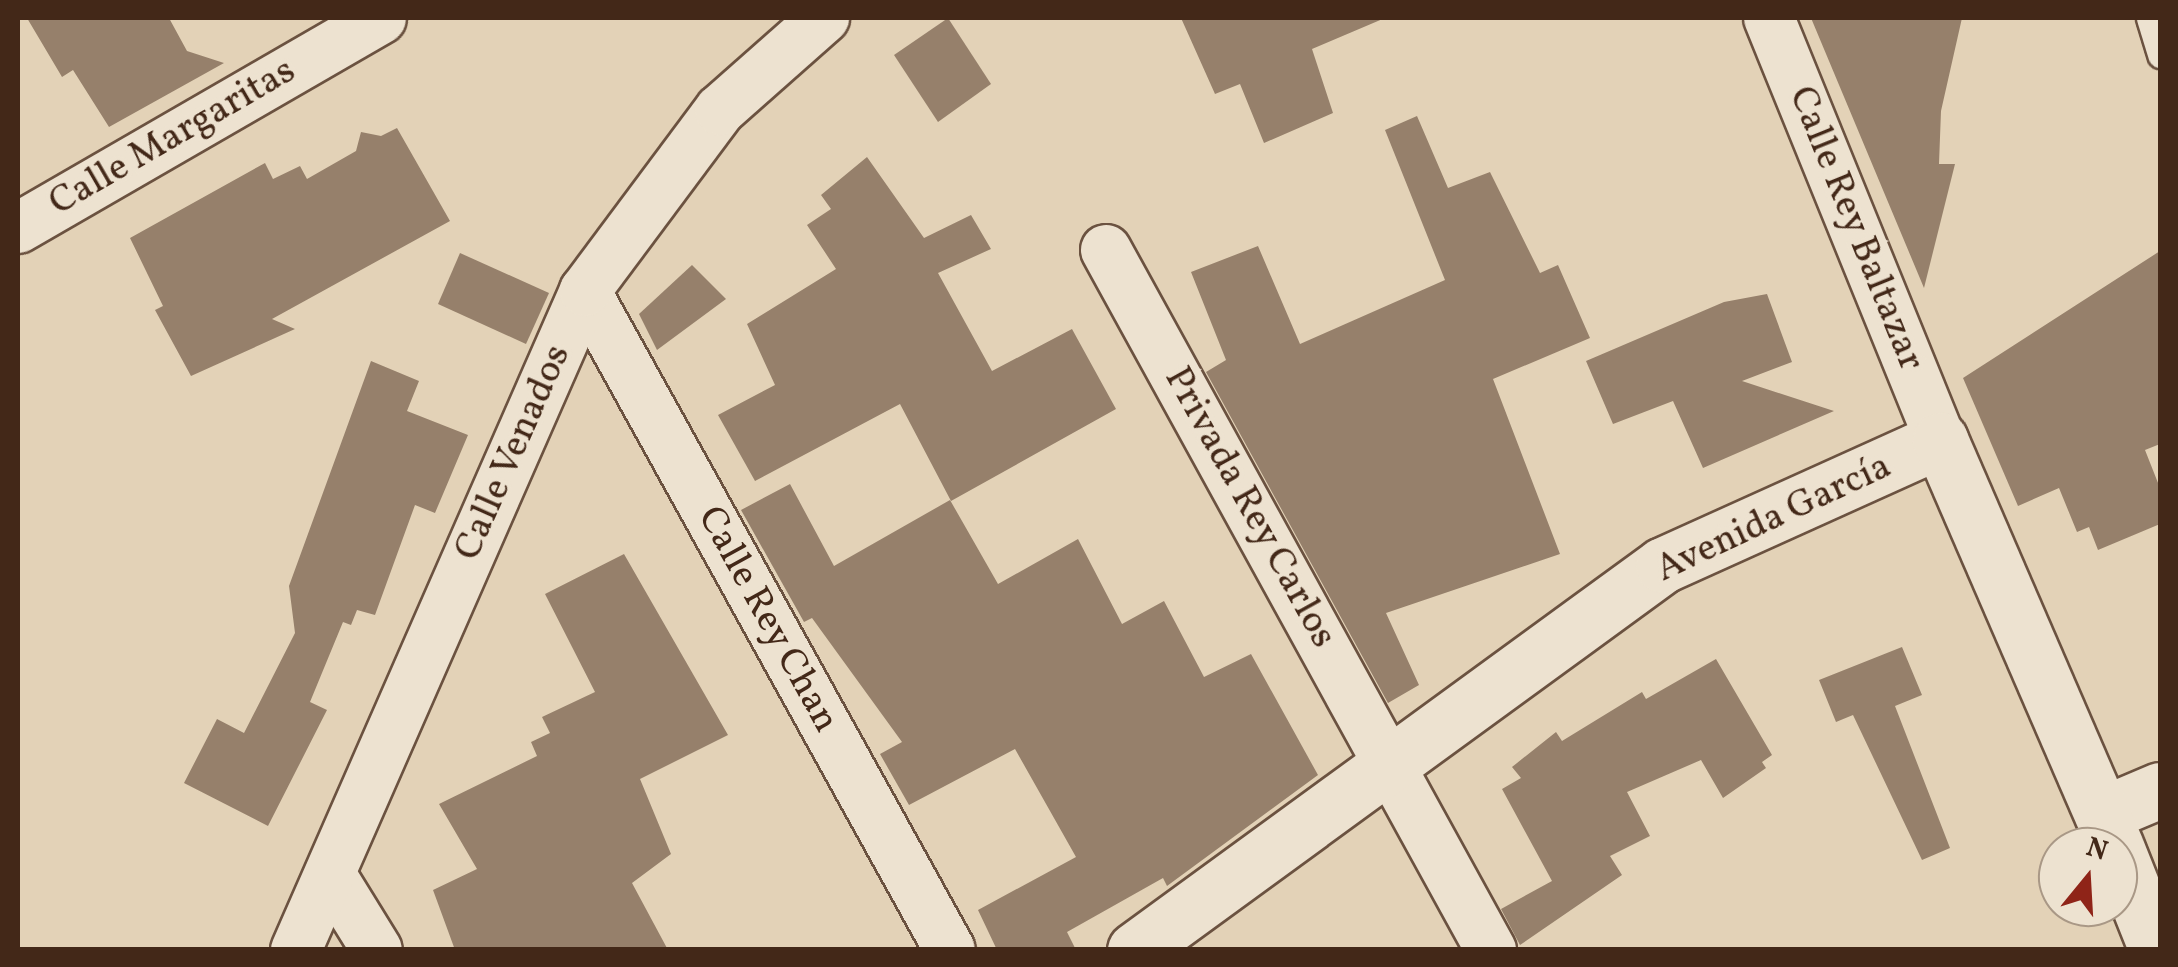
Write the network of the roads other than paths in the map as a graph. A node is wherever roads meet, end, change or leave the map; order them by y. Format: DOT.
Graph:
graph roads {
  1 [pos="381,18"];
  2 [pos="824,18"];
  3 [pos="1769,18"];
  4 [pos="2149,18"];
  5 [pos="2160,55"];
  6 [pos="18,228"];
  7 [pos="1106,250"];
  8 [pos="585,290"];
  9 [pos="1940,440"];
  10 [pos="1392,767"];
  11 [pos="2160,790"];
  12 [pos="2108,827"];
  13 [pos="2122,827"];
  14 [pos="330,874"];
  15 [pos="2138,902"];
  16 [pos="296,950"];
  17 [pos="377,950"];
  18 [pos="950,950"];
  19 [pos="1134,950"];
  20 [pos="1492,950"];
  21 [pos="2157,950"];
  1 -- 6 [label="street, Calle Margaritas"];
  2 -- 8 [label="street, Calle Venados"];
  3 -- 9 [label="street, Calle Rey Baltazar"];
  4 -- 5 [label="lane"];
  7 -- 10 [label="street, Privada Rey Carlos"];
  8 -- 14 [label="street, Calle Venados"];
  8 -- 18 [label="street, Calle Rey Chan"];
  9 -- 10 [label="main road, Avenida García"];
  9 -- 12 [label="main road"];
  10 -- 19 [label="main road, Avenida García"];
  10 -- 20 [label="street, Privada Rey Carlos"];
  11 -- 13 [label="main road"];
  14 -- 16 [label="street, Calle Venados"];
  14 -- 17 [label="street"];
  15 -- 21 [label="main road"];
}
